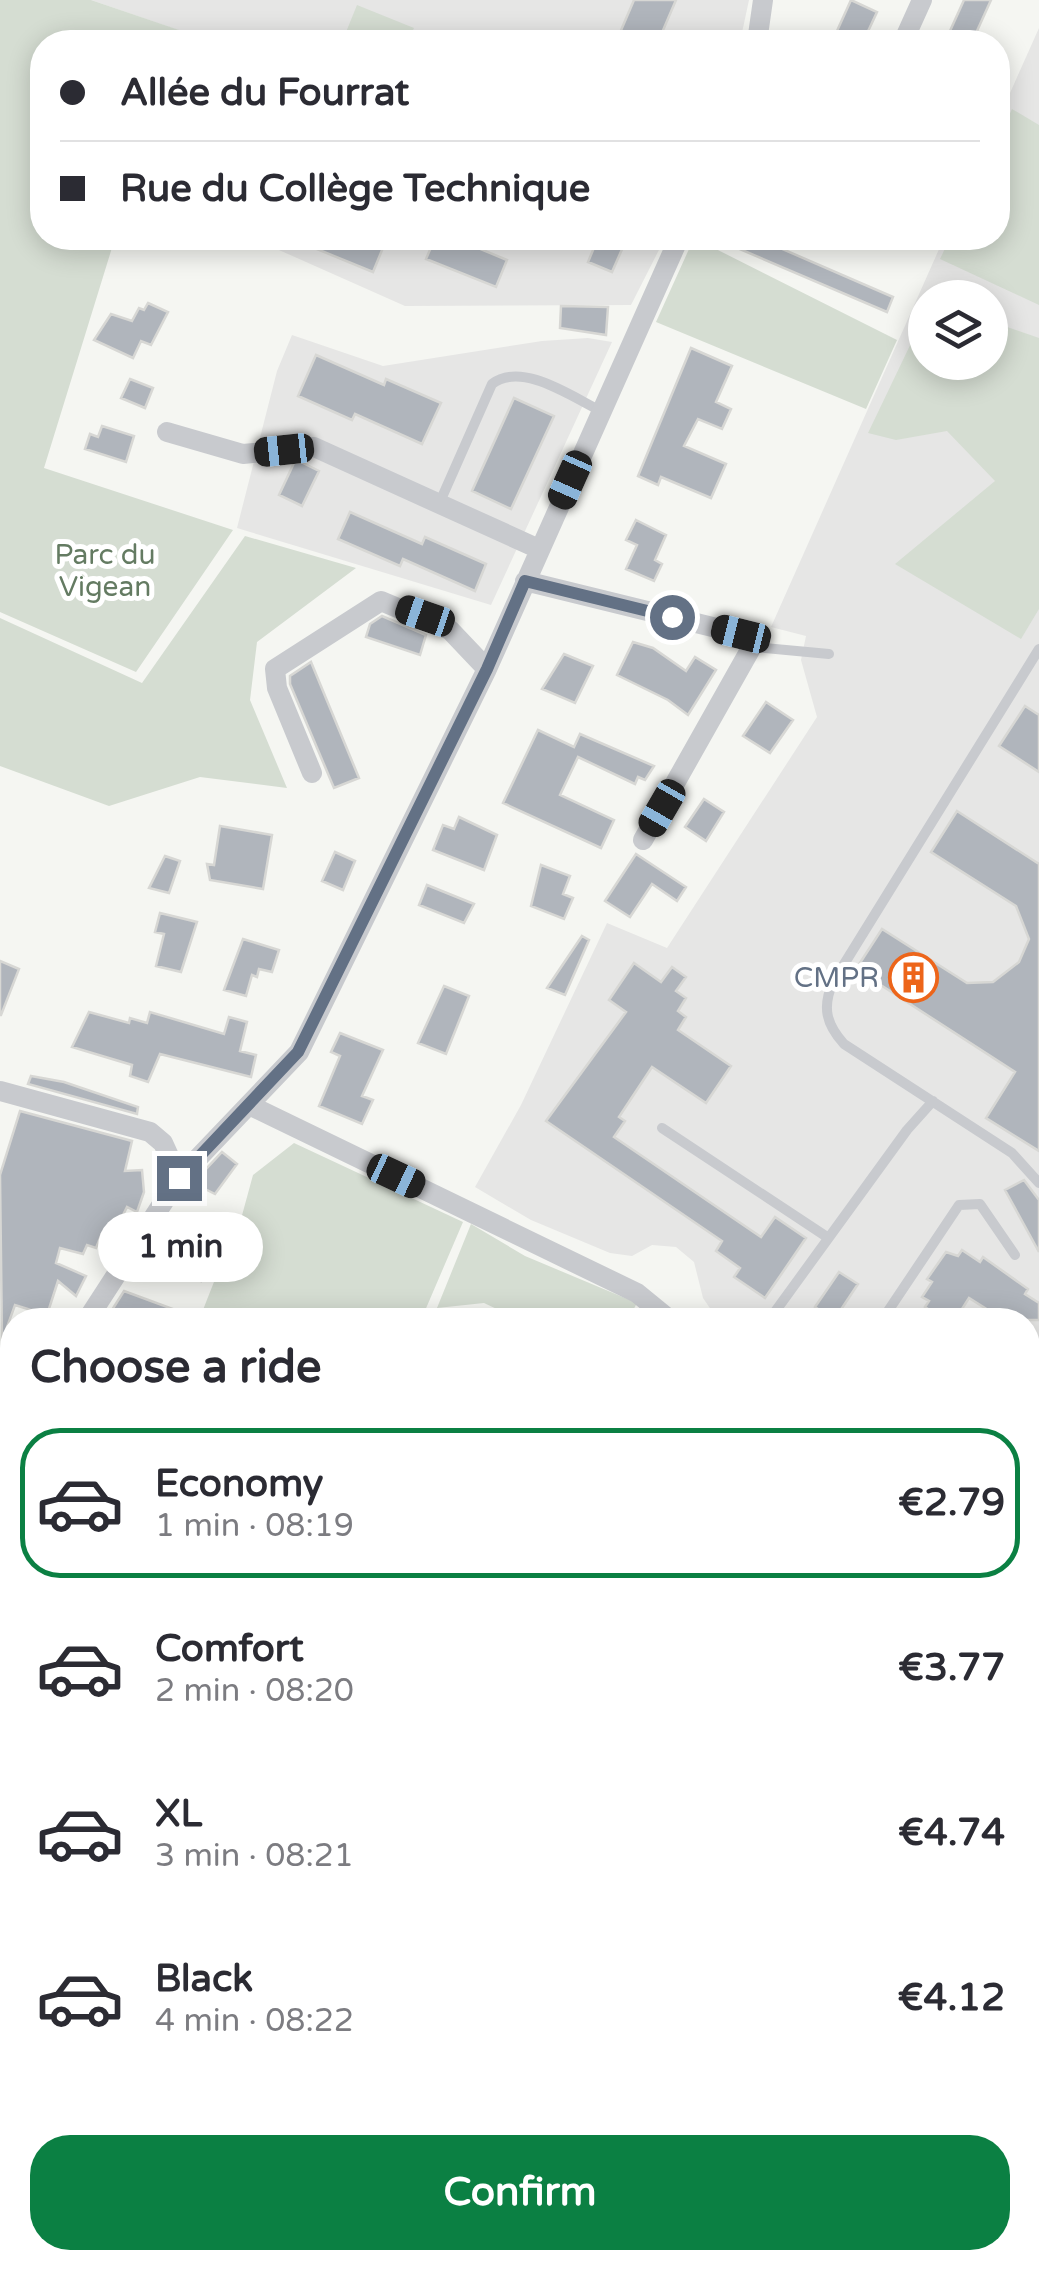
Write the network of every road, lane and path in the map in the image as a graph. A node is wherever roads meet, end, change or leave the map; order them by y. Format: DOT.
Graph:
graph roads {
  1 [pos="763,0"];
  2 [pos="922,0"];
  3 [pos="758,30"];
  4 [pos="908,30"];
  5 [pos="673,250"];
  6 [pos="601,410"];
  7 [pos="167,432"];
  8 [pos="440,504"];
  9 [pos="539,549"];
  10 [pos="525,581"];
  11 [pos="754,647"];
  12 [pos="1039,649"];
  13 [pos="829,654"];
  14 [pos="487,669"];
  15 [pos="312,772"];
  16 [pos="643,840"];
  17 [pos="0,1091"];
  18 [pos="933,1102"];
  19 [pos="249,1105"];
  20 [pos="662,1128"];
  21 [pos="179,1178"];
  22 [pos="1039,1184"];
  23 [pos="827,1237"];
  24 [pos="1015,1255"];
  25 [pos="95,1308"];
  26 [pos="655,1308"];
  27 [pos="777,1308"];
  28 [pos="890,1308"];
  1 -- 3 [label="street"];
  2 -- 4 [label="street"];
  5 -- 6 [label="street"];
  6 -- 8 [label="lane"];
  6 -- 9 [label="street"];
  7 -- 8 [label="street"];
  8 -- 9 [label="street"];
  9 -- 10 [label="street"];
  10 -- 11 [label="street"];
  10 -- 14 [label="street"];
  11 -- 13 [label="lane"];
  11 -- 16 [label="street"];
  12 -- 18 [label="lane"];
  14 -- 15 [label="street"];
  14 -- 19 [label="street"];
  17 -- 21 [label="street"];
  18 -- 22 [label="lane"];
  18 -- 23 [label="lane"];
  19 -- 21 [label="street"];
  19 -- 26 [label="street"];
  20 -- 23 [label="lane"];
  21 -- 25 [label="street"];
  23 -- 27 [label="lane"];
  24 -- 28 [label="lane"];
}
